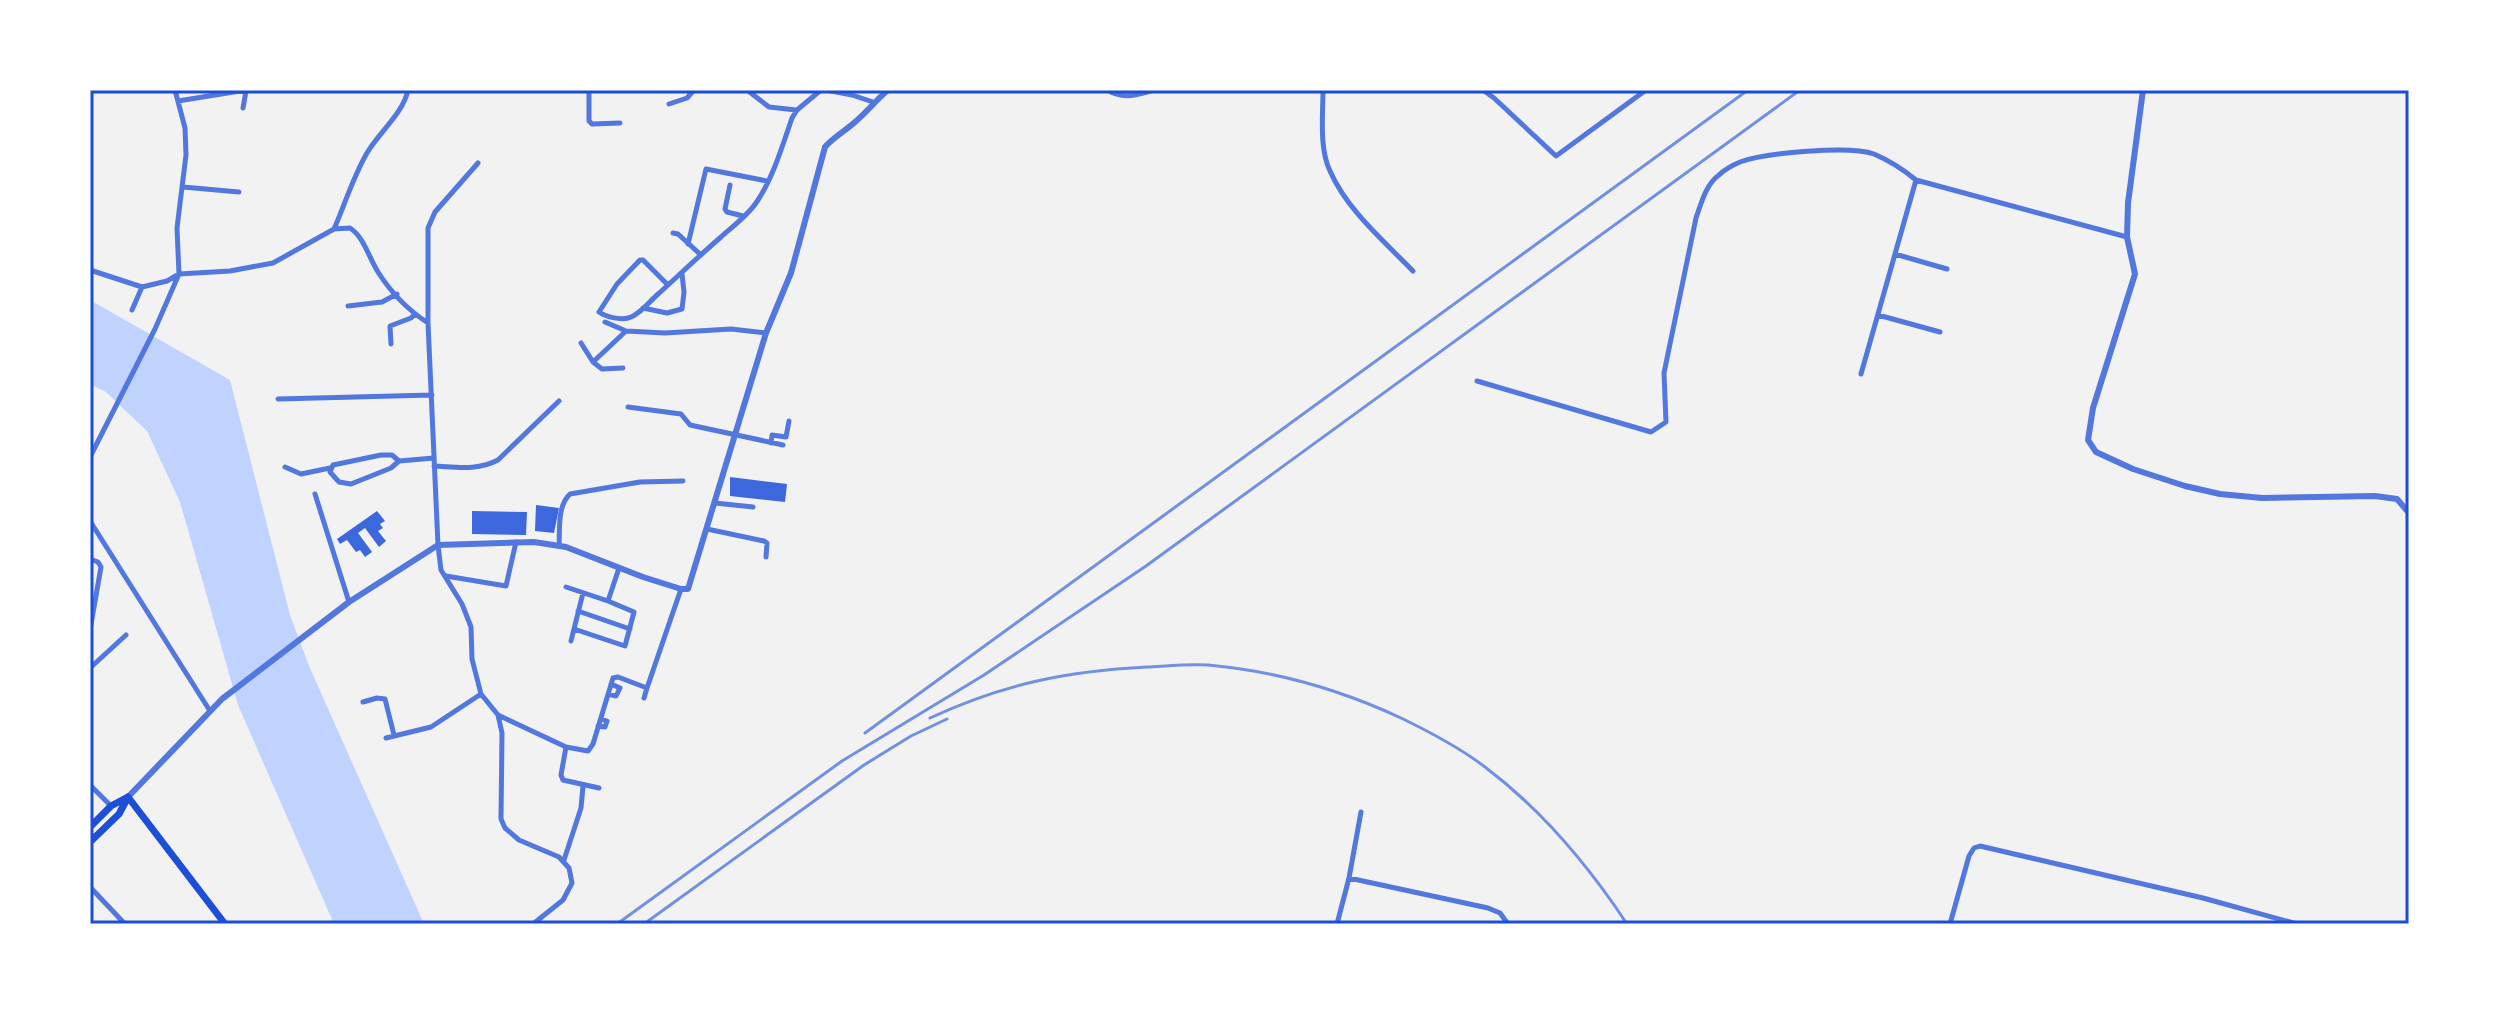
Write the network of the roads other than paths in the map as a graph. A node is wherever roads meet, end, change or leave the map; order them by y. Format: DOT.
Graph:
graph roads {
  1 [pos="175,90"];
  2 [pos="246,90"];
  3 [pos="408,90"];
  4 [pos="589,90"];
  5 [pos="694,90"];
  6 [pos="747,90"];
  7 [pos="824,90"];
  8 [pos="888,90"];
  9 [pos="1107,90"];
  10 [pos="1154,90"];
  11 [pos="1323,90"];
  12 [pos="1483,90"];
  13 [pos="1646,90"];
  14 [pos="2143,90"];
  15 [pos="178,101"];
  16 [pos="873,102"];
  17 [pos="669,104"];
  18 [pos="243,108"];
  19 [pos="797,110"];
  20 [pos="620,123"];
  21 [pos="478,163"];
  22 [pos="1916,180"];
  23 [pos="767,181"];
  24 [pos="730,185"];
  25 [pos="183,187"];
  26 [pos="239,192"];
  27 [pos="744,216"];
  28 [pos="334,229"];
  29 [pos="673,233"];
  30 [pos="2127,237"];
  31 [pos="688,244"];
  32 [pos="1895,254"];
  33 [pos="701,255"];
  34 [pos="1947,269"];
  35 [pos="90,270"];
  36 [pos="1413,271"];
  37 [pos="681,273"];
  38 [pos="179,274"];
  39 [pos="668,285"];
  40 [pos="142,287"];
  41 [pos="397,294"];
  42 [pos="348,306"];
  43 [pos="643,308"];
  44 [pos="132,310"];
  45 [pos="415,314"];
  46 [pos="1878,315"];
  47 [pos="605,322"];
  48 [pos="428,323"];
  49 [pos="626,331"];
  50 [pos="1940,332"];
  51 [pos="766,333"];
  52 [pos="581,343"];
  53 [pos="391,344"];
  54 [pos="593,362"];
  55 [pos="623,368"];
  56 [pos="1861,374"];
  57 [pos="1477,381"];
  58 [pos="432,395"];
  59 [pos="278,399"];
  60 [pos="559,401"];
  61 [pos="628,407"];
  62 [pos="789,421"];
  63 [pos="736,435"];
  64 [pos="780,437"];
  65 [pos="777,444"];
  66 [pos="90,457"];
  67 [pos="434,458"];
  68 [pos="399,461"];
  69 [pos="434,466"];
  70 [pos="285,467"];
  71 [pos="330,468"];
  72 [pos="683,481"];
  73 [pos="315,494"];
  74 [pos="715,503"];
  75 [pos="753,507"];
  76 [pos="2409,513"];
  77 [pos="90,521"];
  78 [pos="707,529"];
  79 [pos="516,542"];
  80 [pos="438,545"];
  81 [pos="559,546"];
  82 [pos="766,557"];
  83 [pos="90,559"];
  84 [pos="619,568"];
  85 [pos="445,576"];
  86 [pos="566,587"];
  87 [pos="681,589"];
  88 [pos="583,593"];
  89 [pos="608,601"];
  90 [pos="349,602"];
  91 [pos="578,611"];
  92 [pos="574,629"];
  93 [pos="630,629"];
  94 [pos="90,630"];
  95 [pos="126,635"];
  96 [pos="571,641"];
  97 [pos="90,668"];
  98 [pos="647,688"];
  99 [pos="481,694"];
  100 [pos="644,698"];
  101 [pos="363,702"];
  102 [pos="210,711"];
  103 [pos="498,715"];
  104 [pos="394,735"];
  105 [pos="386,738"];
  106 [pos="566,747"];
  107 [pos="90,785"];
  108 [pos="583,786"];
  109 [pos="599,788"];
  110 [pos="128,797"];
  111 [pos="111,806"];
  112 [pos="1361,812"];
  113 [pos="90,827"];
  114 [pos="90,842"];
  115 [pos="564,860"];
  116 [pos="1349,878"];
  117 [pos="90,887"];
  118 [pos="121,923"];
  119 [pos="225,924"];
  120 [pos="533,924"];
  121 [pos="1337,924"];
  122 [pos="1508,924"];
  123 [pos="1950,924"];
  124 [pos="2297,924"];
  1 -- 15 [label="street"];
  2 -- 15 [label="street"];
  2 -- 18 [label="street"];
  3 -- 28 [label="street"];
  4 -- 20 [label="street"];
  5 -- 17 [label="street"];
  6 -- 19 [label="street"];
  7 -- 16 [label="street"];
  7 -- 19 [label="street"];
  8 -- 16 [label="street"];
  9 -- 10 [label="street"];
  11 -- 36 [label="street"];
  12 -- 13 [label="street"];
  14 -- 30 [label="street"];
  15 -- 25 [label="street"];
  16 -- 51 [label="street"];
  19 -- 23 [label="street"];
  21 -- 48 [label="street"];
  22 -- 30 [label="street"];
  22 -- 32 [label="street"];
  22 -- 57 [label="street"];
  23 -- 27 [label="street"];
  23 -- 31 [label="street"];
  24 -- 27 [label="street"];
  25 -- 26 [label="street"];
  25 -- 38 [label="street"];
  27 -- 33 [label="street"];
  28 -- 38 [label="street"];
  28 -- 41 [label="street"];
  29 -- 31 [label="street"];
  30 -- 76 [label="street"];
  31 -- 33 [label="street"];
  32 -- 34 [label="street"];
  32 -- 46 [label="street"];
  33 -- 37 [label="street"];
  35 -- 40 [label="street"];
  37 -- 39 [label="street"];
  37 -- 43 [label="street"];
  38 -- 40 [label="street"];
  38 -- 66 [label="street"];
  39 -- 43 [label="street"];
  39 -- 43 [label="street"];
  40 -- 44 [label="street"];
  41 -- 42 [label="street"];
  41 -- 45 [label="street"];
  45 -- 48 [label="street"];
  45 -- 53 [label="street"];
  46 -- 50 [label="street"];
  46 -- 56 [label="street"];
  47 -- 49 [label="street"];
  48 -- 58 [label="street"];
  49 -- 51 [label="street"];
  49 -- 54 [label="street"];
  51 -- 63 [label="street"];
  52 -- 54 [label="street"];
  54 -- 55 [label="street"];
  58 -- 59 [label="street"];
  58 -- 67 [label="street"];
  60 -- 69 [label="street"];
  61 -- 63 [label="street"];
  62 -- 64 [label="street"];
  63 -- 65 [label="street"];
  63 -- 74 [label="street"];
  64 -- 65 [label="street"];
  64 -- 65 [label="street"];
  67 -- 68 [label="street"];
  67 -- 69 [label="street"];
  68 -- 71 [label="street"];
  68 -- 71 [label="street"];
  69 -- 80 [label="street"];
  70 -- 71 [label="street"];
  72 -- 81 [label="street"];
  73 -- 90 [label="street"];
  74 -- 75 [label="street"];
  74 -- 78 [label="street"];
  77 -- 102 [label="street"];
  78 -- 82 [label="street"];
  78 -- 87 [label="street"];
  79 -- 80 [label="street"];
  79 -- 81 [label="street"];
  79 -- 85 [label="street"];
  80 -- 85 [label="street"];
  80 -- 90 [label="street"];
  81 -- 84 [label="street"];
  83 -- 94 [label="street"];
  84 -- 87 [label="street"];
  84 -- 89 [label="street"];
  85 -- 99 [label="street"];
  86 -- 88 [label="street"];
  87 -- 98 [label="street"];
  88 -- 89 [label="street"];
  88 -- 91 [label="street"];
  89 -- 93 [label="street"];
  90 -- 102 [label="street"];
  91 -- 92 [label="street"];
  91 -- 93 [label="street"];
  92 -- 93 [label="street"];
  92 -- 96 [label="street"];
  95 -- 97 [label="street"];
  98 -- 100 [label="street"];
  98 -- 106 [label="street"];
  99 -- 103 [label="street"];
  99 -- 104 [label="street"];
  101 -- 104 [label="street"];
  102 -- 110 [label="street"];
  103 -- 106 [label="street"];
  103 -- 115 [label="street"];
  104 -- 105 [label="street"];
  106 -- 108 [label="street"];
  107 -- 111 [label="street"];
  108 -- 109 [label="street"];
  108 -- 115 [label="street"];
  110 -- 111 [label="main road"];
  110 -- 114 [label="main road"];
  110 -- 119 [label="main road"];
  111 -- 113 [label="main road"];
  112 -- 116 [label="street"];
  115 -- 120 [label="street"];
  116 -- 121 [label="street"];
  116 -- 122 [label="street"];
  117 -- 118 [label="street"];
  123 -- 124 [label="street"];
}
